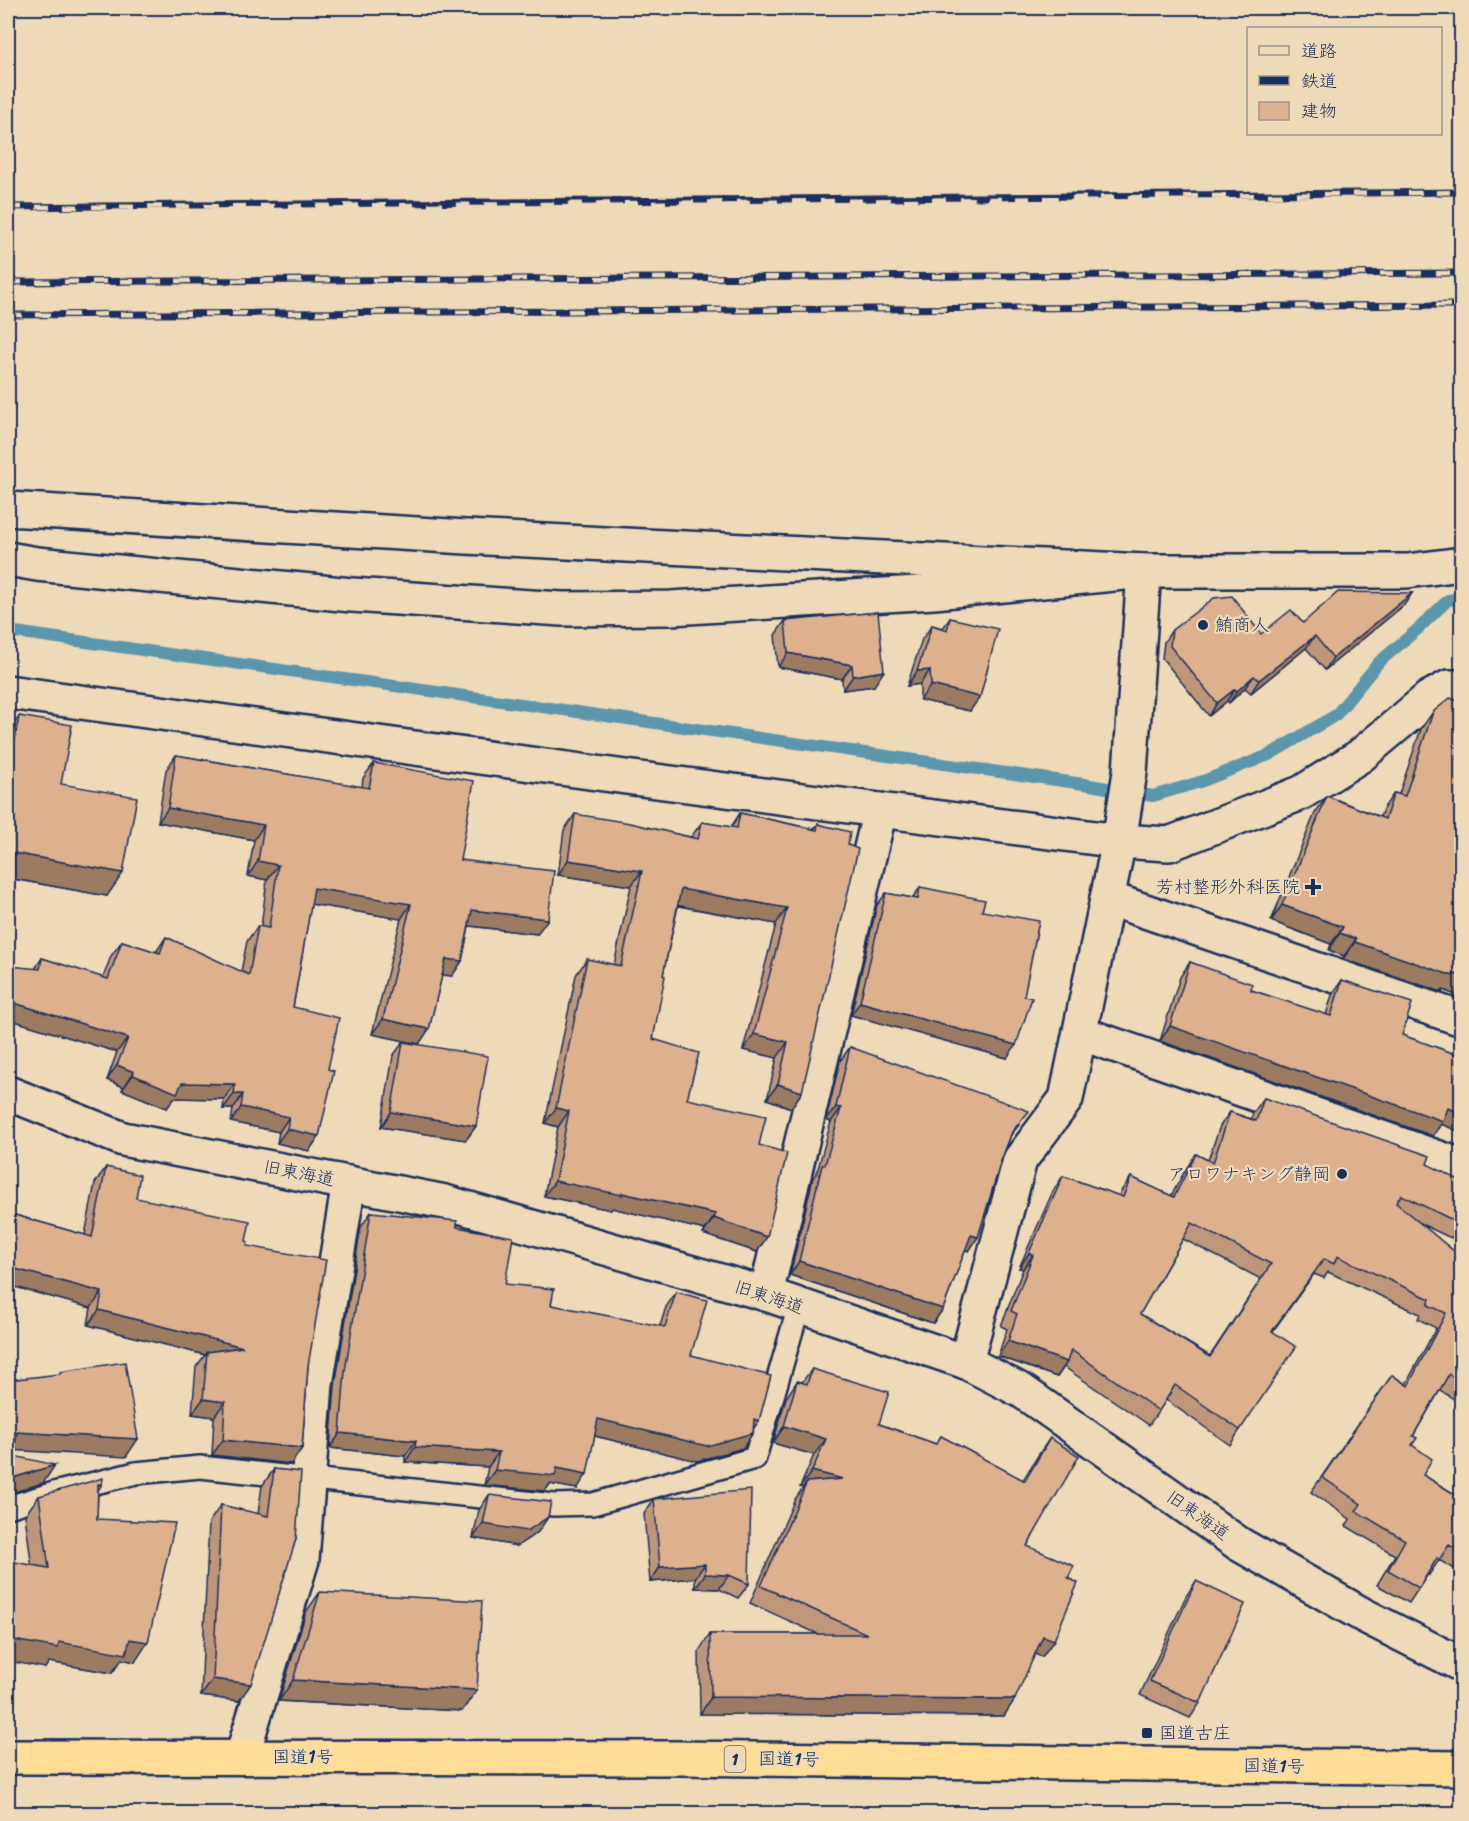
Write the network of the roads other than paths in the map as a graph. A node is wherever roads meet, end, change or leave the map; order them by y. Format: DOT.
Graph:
graph roads {
  1 [pos="8,509"];
  2 [pos="8,559"];
  3 [pos="1461,564"];
  4 [pos="1144,571"];
  5 [pos="1461,687"];
  6 [pos="8,692"];
  7 [pos="880,810"];
  8 [pos="1119,841"];
  9 [pos="1107,898"];
  10 [pos="1461,1019"];
  11 [pos="1080,1033"];
  12 [pos="8,1093"];
  13 [pos="1461,1166"];
  14 [pos="349,1183"];
  15 [pos="766,1294"];
  16 [pos="799,1306"];
  17 [pos="966,1362"];
  18 [pos="309,1480"];
  19 [pos="8,1507"];
  20 [pos="1461,1665"];
  21 [pos="242,1756"];
  22 [pos="8,1757"];
  23 [pos="1461,1768"];
  1 -- 4 [label="street"];
  2 -- 4 [label="street"];
  3 -- 4 [label="street"];
  4 -- 8 [label="street"];
  5 -- 8 [label="street"];
  6 -- 7 [label="street"];
  7 -- 8 [label="street"];
  7 -- 15 [label="street"];
  8 -- 9 [label="street"];
  9 -- 10 [label="street"];
  9 -- 11 [label="street"];
  11 -- 13 [label="street"];
  11 -- 17 [label="street"];
  12 -- 14 [label="street, 旧東海道"];
  14 -- 15 [label="street, 旧東海道"];
  14 -- 18 [label="street"];
  15 -- 16 [label="street, 旧東海道"];
  16 -- 17 [label="street, 旧東海道"];
  16 -- 18 [label="lane"];
  17 -- 20 [label="street, 旧東海道"];
  18 -- 19 [label="lane"];
  18 -- 21 [label="street"];
  21 -- 22 [label="highway, 国道1号 / 1"];
  21 -- 23 [label="highway, 国道1号 / 1"];
}
